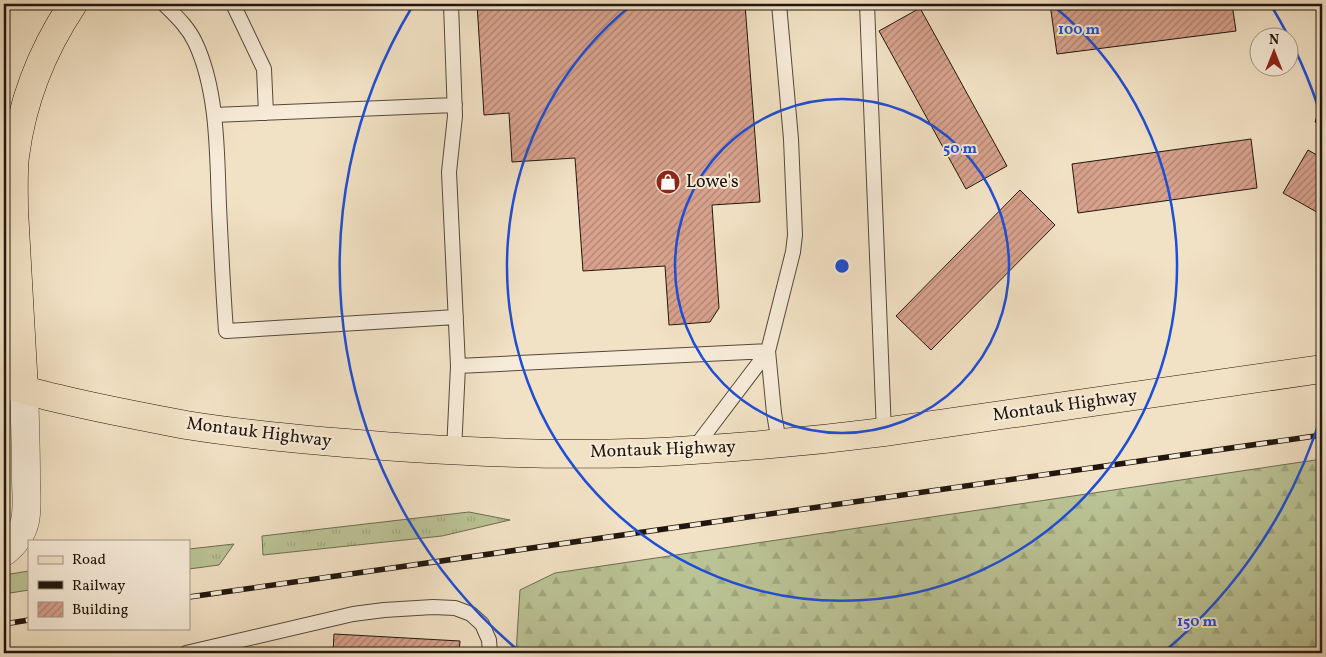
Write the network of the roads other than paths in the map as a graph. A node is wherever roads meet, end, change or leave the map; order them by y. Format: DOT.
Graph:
graph roads {
  1 [pos="73,4"];
  2 [pos="164,4"];
  3 [pos="233,4"];
  4 [pos="451,4"];
  5 [pos="779,4"];
  6 [pos="867,4"];
  7 [pos="455,105"];
  8 [pos="266,114"];
  9 [pos="214,115"];
  10 [pos="10,147"];
  11 [pos="456,318"];
  12 [pos="768,350"];
  13 [pos="458,366"];
  14 [pos="1322,369"];
  15 [pos="14,387"];
  16 [pos="884,432"];
  17 [pos="779,444"];
  18 [pos="454,450"];
  19 [pos="692,450"];
  20 [pos="4,552"];
  21 [pos="186,653"];
  22 [pos="490,653"];
  1 -- 10 [label="main road"];
  2 -- 9 [label="lane"];
  3 -- 8 [label="lane"];
  4 -- 7 [label="lane"];
  5 -- 12 [label="lane"];
  6 -- 16 [label="lane"];
  7 -- 8 [label="lane"];
  7 -- 11 [label="lane"];
  8 -- 9 [label="lane"];
  9 -- 11 [label="lane"];
  10 -- 15 [label="main road"];
  11 -- 13 [label="lane"];
  12 -- 13 [label="lane"];
  12 -- 17 [label="lane"];
  12 -- 19 [label="lane"];
  13 -- 18 [label="lane"];
  14 -- 16 [label="main road, Montauk Highway"];
  15 -- 18 [label="main road, Montauk Highway"];
  15 -- 20 [label="street"];
  16 -- 17 [label="main road, Montauk Highway"];
  17 -- 19 [label="main road, Montauk Highway"];
  18 -- 19 [label="main road, Montauk Highway"];
  21 -- 22 [label="lane"];
}
